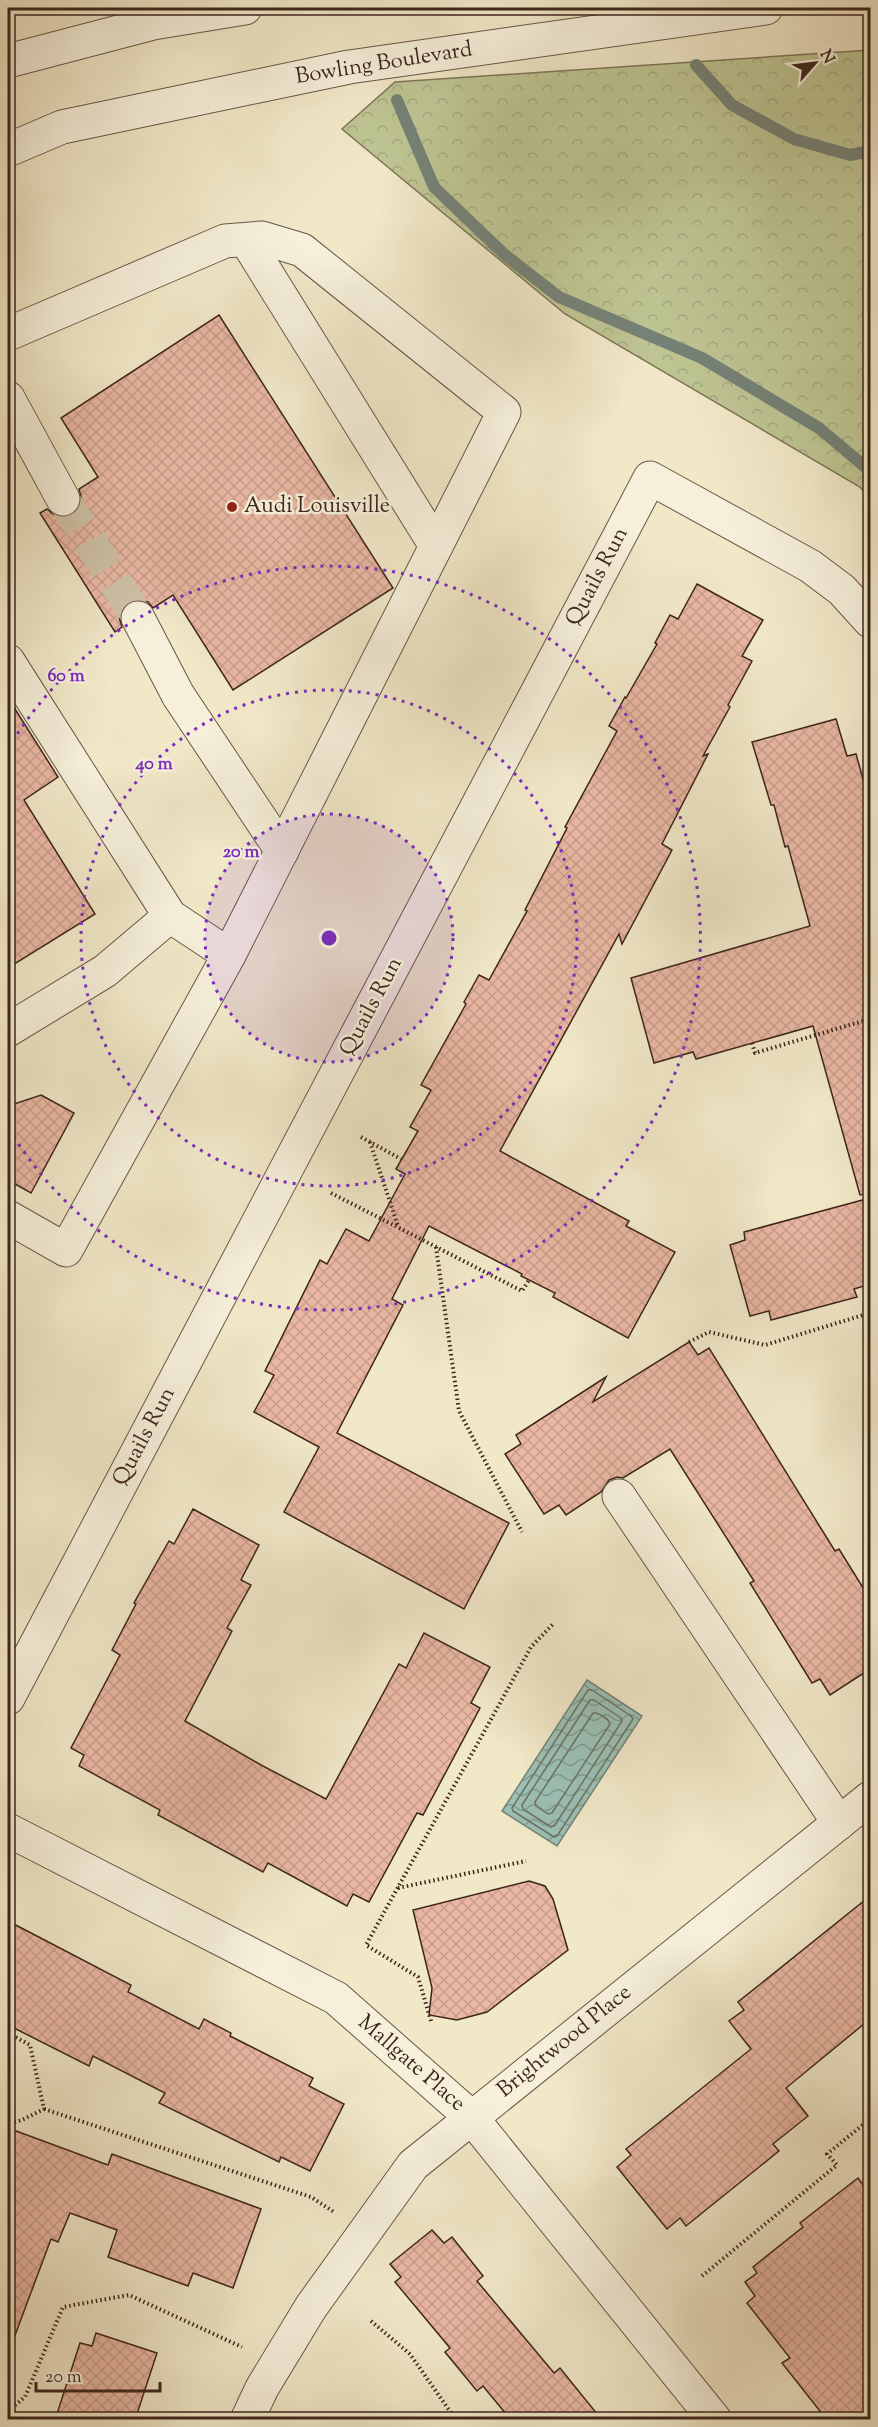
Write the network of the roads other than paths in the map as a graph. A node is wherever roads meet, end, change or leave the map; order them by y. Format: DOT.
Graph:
graph roads {
  1 [pos="245,8"];
  2 [pos="766,8"];
  3 [pos="8,61"];
  4 [pos="8,150"];
  5 [pos="246,240"];
  6 [pos="8,334"];
  7 [pos="8,398"];
  8 [pos="63,499"];
  9 [pos="436,546"];
  10 [pos="138,618"];
  11 [pos="870,621"];
  12 [pos="8,661"];
  13 [pos="282,851"];
  14 [pos="170,916"];
  15 [pos="229,955"];
  16 [pos="8,1030"];
  17 [pos="8,1217"];
  18 [pos="619,1496"];
  19 [pos="8,1698"];
  20 [pos="870,1798"];
  21 [pos="839,1823"];
  22 [pos="8,1830"];
  23 [pos="471,2117"];
  24 [pos="247,2420"];
  25 [pos="715,2420"];
  1 -- 3 [label="street"];
  2 -- 4 [label="street, Bowling Boulevard"];
  5 -- 6 [label="street"];
  5 -- 9 [label="street"];
  5 -- 9 [label="street"];
  7 -- 8 [label="street"];
  9 -- 13 [label="street"];
  10 -- 13 [label="street"];
  11 -- 19 [label="street, Quails Run"];
  12 -- 14 [label="street"];
  13 -- 15 [label="street"];
  14 -- 15 [label="street"];
  14 -- 16 [label="street"];
  15 -- 17 [label="street"];
  18 -- 21 [label="street"];
  20 -- 21 [label="street, Brightwood Place"];
  21 -- 23 [label="street, Brightwood Place"];
  22 -- 23 [label="street, Mallgate Place"];
  23 -- 24 [label="street, Brightwood Place"];
  23 -- 25 [label="street, Mallgate Place"];
}
